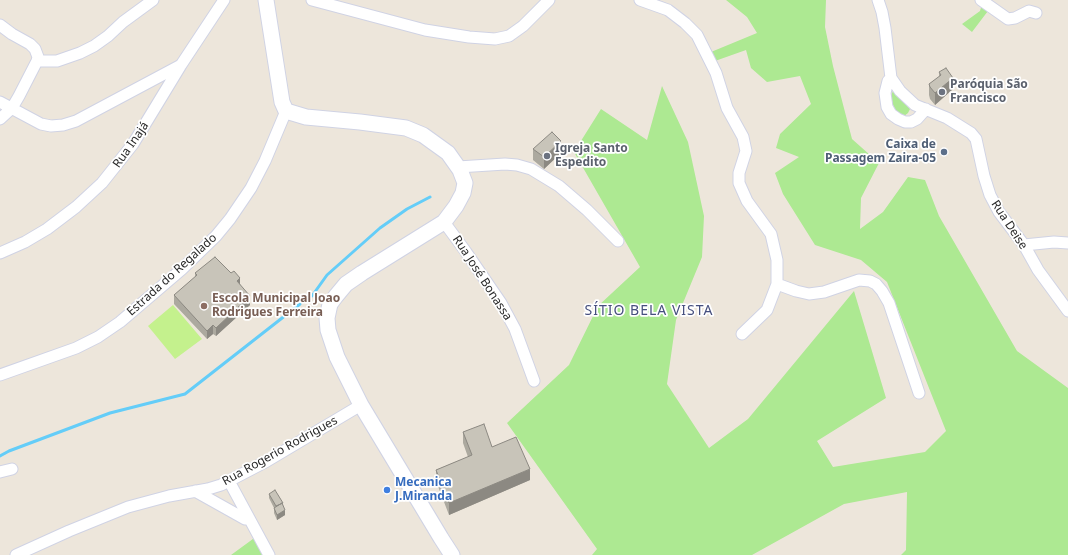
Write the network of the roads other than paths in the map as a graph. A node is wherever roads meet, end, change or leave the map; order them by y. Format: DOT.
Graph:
graph roads {
  1 [pos="153,0"];
  2 [pos="224,0"];
  3 [pos="266,0"];
  4 [pos="312,0"];
  5 [pos="550,0"];
  6 [pos="640,0"];
  7 [pos="878,0"];
  8 [pos="981,0"];
  9 [pos="1036,13"];
  10 [pos="0,24"];
  11 [pos="37,61"];
  12 [pos="181,65"];
  13 [pos="891,78"];
  14 [pos="0,102"];
  15 [pos="12,108"];
  16 [pos="926,109"];
  17 [pos="286,111"];
  18 [pos="0,119"];
  19 [pos="458,168"];
  20 [pos="444,222"];
  21 [pos="618,241"];
  22 [pos="1068,243"];
  23 [pos="1024,246"];
  24 [pos="0,253"];
  25 [pos="777,284"];
  26 [pos="1068,311"];
  27 [pos="742,334"];
  28 [pos="0,375"];
  29 [pos="534,381"];
  30 [pos="920,393"];
  31 [pos="361,405"];
  32 [pos="12,468"];
  33 [pos="0,472"];
  34 [pos="229,481"];
  35 [pos="195,491"];
  36 [pos="245,519"];
  37 [pos="16,555"];
  38 [pos="269,555"];
  39 [pos="452,555"];
  1 -- 11 [label="street"];
  2 -- 12 [label="street, Rua Inajá"];
  3 -- 17 [label="main road"];
  4 -- 5 [label="street"];
  6 -- 25 [label="street"];
  7 -- 13 [label="street"];
  8 -- 9 [label="street"];
  10 -- 11 [label="street"];
  11 -- 15 [label="street"];
  12 -- 15 [label="street"];
  12 -- 24 [label="street, Rua Inajá"];
  13 -- 16 [label="street, Rua Deise"];
  13 -- 16 [label="street"];
  14 -- 15 [label="street"];
  15 -- 18 [label="street"];
  16 -- 23 [label="street, Rua Deise"];
  17 -- 19 [label="main road"];
  17 -- 28 [label="street, Estrada do Regalado"];
  19 -- 20 [label="main road"];
  19 -- 21 [label="street"];
  20 -- 29 [label="street, Rua José Bonassa"];
  20 -- 31 [label="main road"];
  22 -- 23 [label="street"];
  23 -- 26 [label="street, Rua Deise"];
  25 -- 27 [label="street"];
  25 -- 30 [label="street"];
  31 -- 34 [label="street, Rua Rogerio Rodrigues"];
  31 -- 39 [label="main road"];
  32 -- 33 [label="street"];
  34 -- 35 [label="street, Rua Rogerio Rodrigues"];
  34 -- 38 [label="street"];
  35 -- 36 [label="street"];
  35 -- 37 [label="street, Rua Rogerio Rodrigues"];
}
